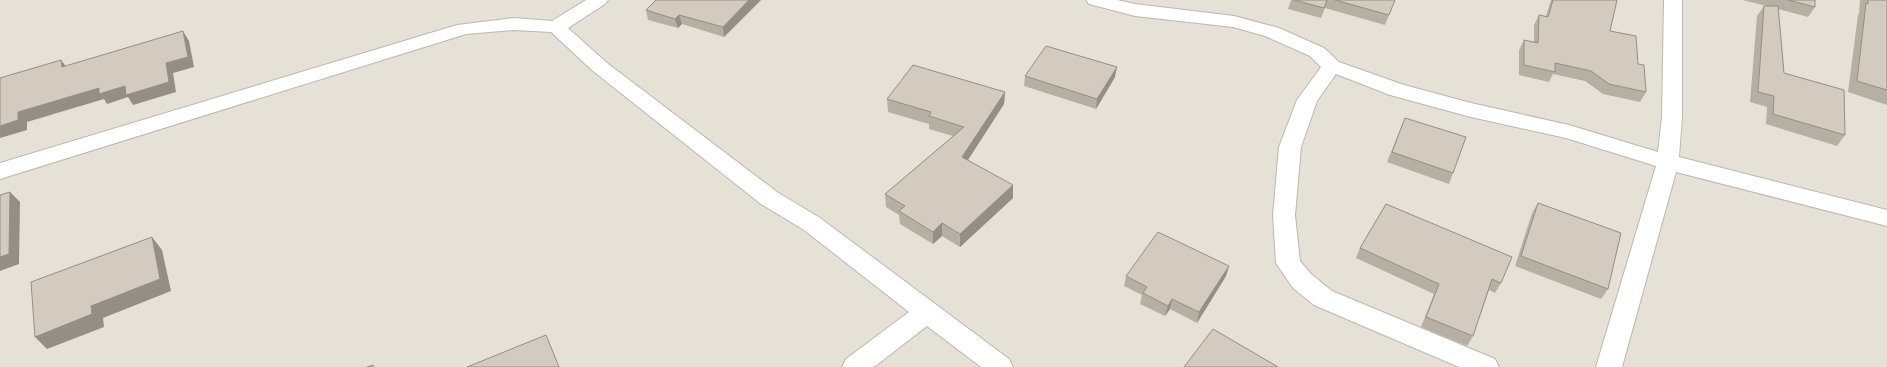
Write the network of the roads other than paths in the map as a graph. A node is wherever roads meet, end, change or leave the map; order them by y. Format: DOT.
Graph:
graph roads {
  1 [pos="599,0"];
  2 [pos="1095,0"];
  3 [pos="1674,0"];
  4 [pos="556,27"];
  5 [pos="1332,66"];
  6 [pos="1668,162"];
  7 [pos="0,171"];
  8 [pos="1887,218"];
  9 [pos="927,312"];
  10 [pos="855,367"];
  11 [pos="1000,367"];
  12 [pos="1486,367"];
  13 [pos="1609,367"];
  1 -- 4 [label="street"];
  2 -- 5 [label="street"];
  3 -- 6 [label="street"];
  4 -- 7 [label="street"];
  4 -- 9 [label="street"];
  5 -- 6 [label="street"];
  5 -- 12 [label="street"];
  6 -- 8 [label="street"];
  6 -- 13 [label="street"];
  9 -- 10 [label="street"];
  9 -- 11 [label="street"];
}
